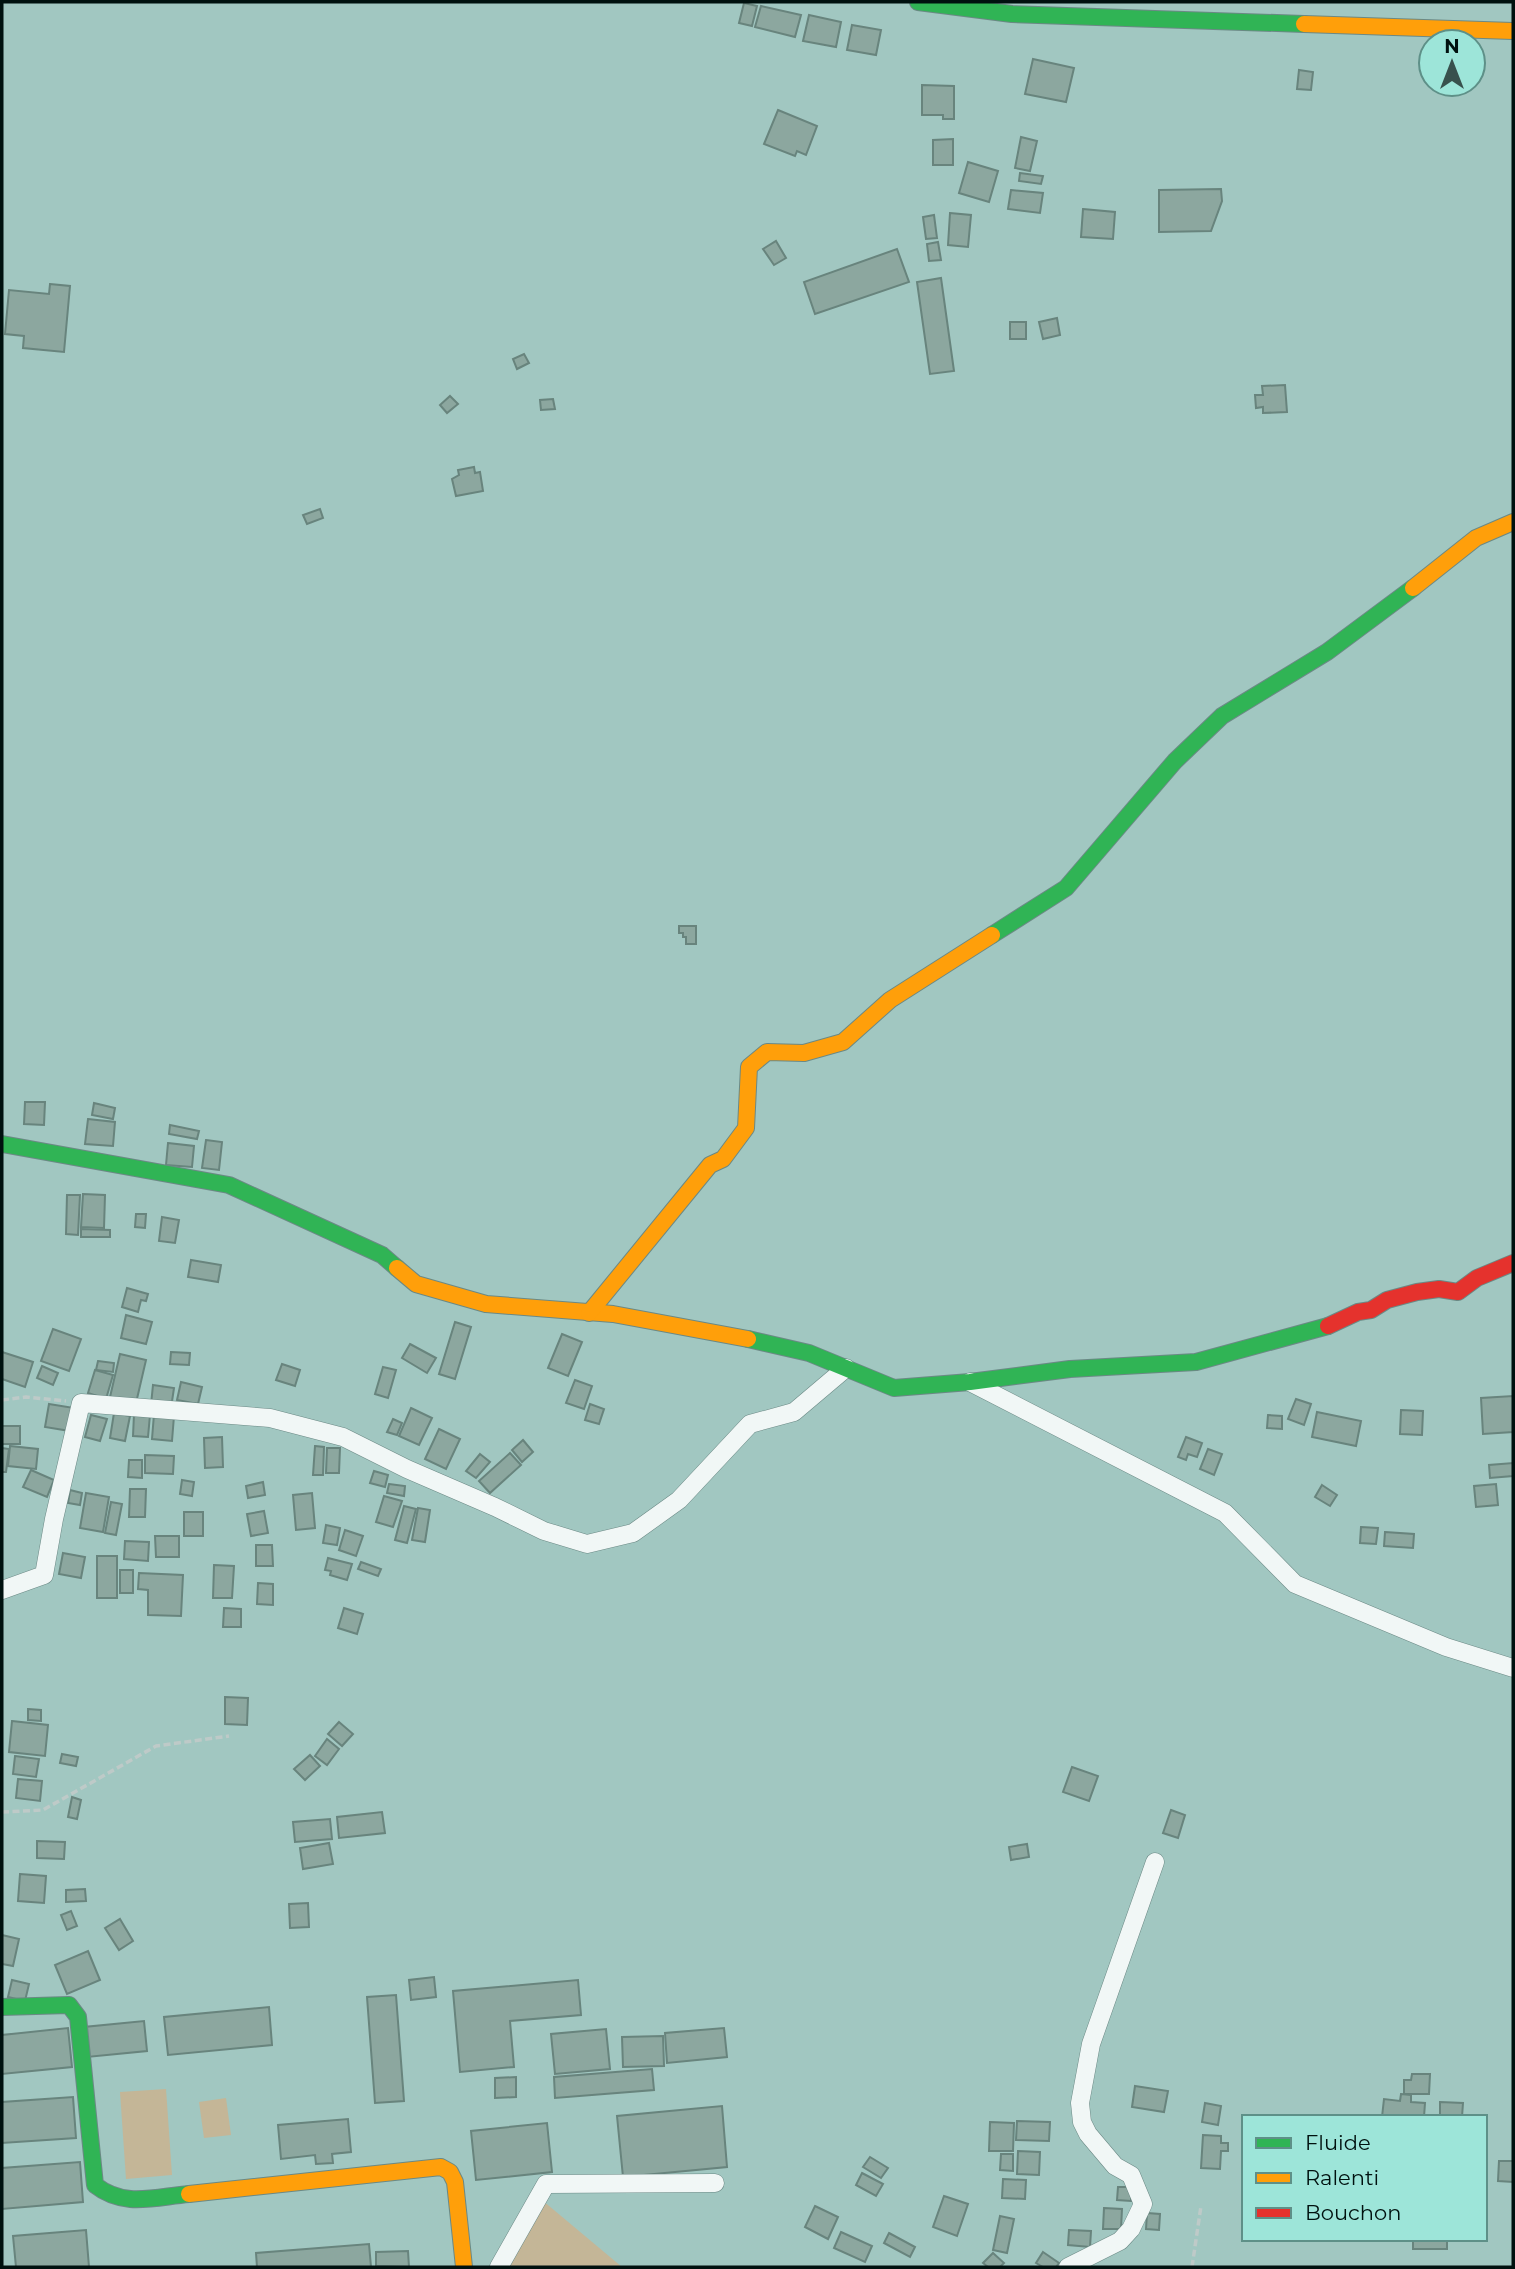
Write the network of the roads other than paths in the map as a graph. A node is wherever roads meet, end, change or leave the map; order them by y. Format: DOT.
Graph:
graph roads {
  1 [pos="918,2"];
  2 [pos="1014,8"];
  3 [pos="1513,31"];
  4 [pos="1513,522"];
  5 [pos="2,1144"];
  6 [pos="1513,1263"];
  7 [pos="589,1313"];
  8 [pos="846,1368"];
  9 [pos="970,1382"];
  10 [pos="2,1590"];
  11 [pos="1513,1668"];
  12 [pos="1155,1862"];
  13 [pos="2,2007"];
  14 [pos="715,2183"];
  15 [pos="464,2267"];
  16 [pos="499,2267"];
  17 [pos="1068,2267"];
  1 -- 2 [label="street"];
  2 -- 3 [label="street"];
  4 -- 7 [label="street"];
  5 -- 7 [label="street"];
  6 -- 9 [label="street"];
  7 -- 8 [label="street"];
  8 -- 9 [label="street"];
  8 -- 10 [label="street"];
  9 -- 11 [label="street"];
  12 -- 17 [label="street"];
  13 -- 15 [label="street"];
  14 -- 16 [label="street"];
}
